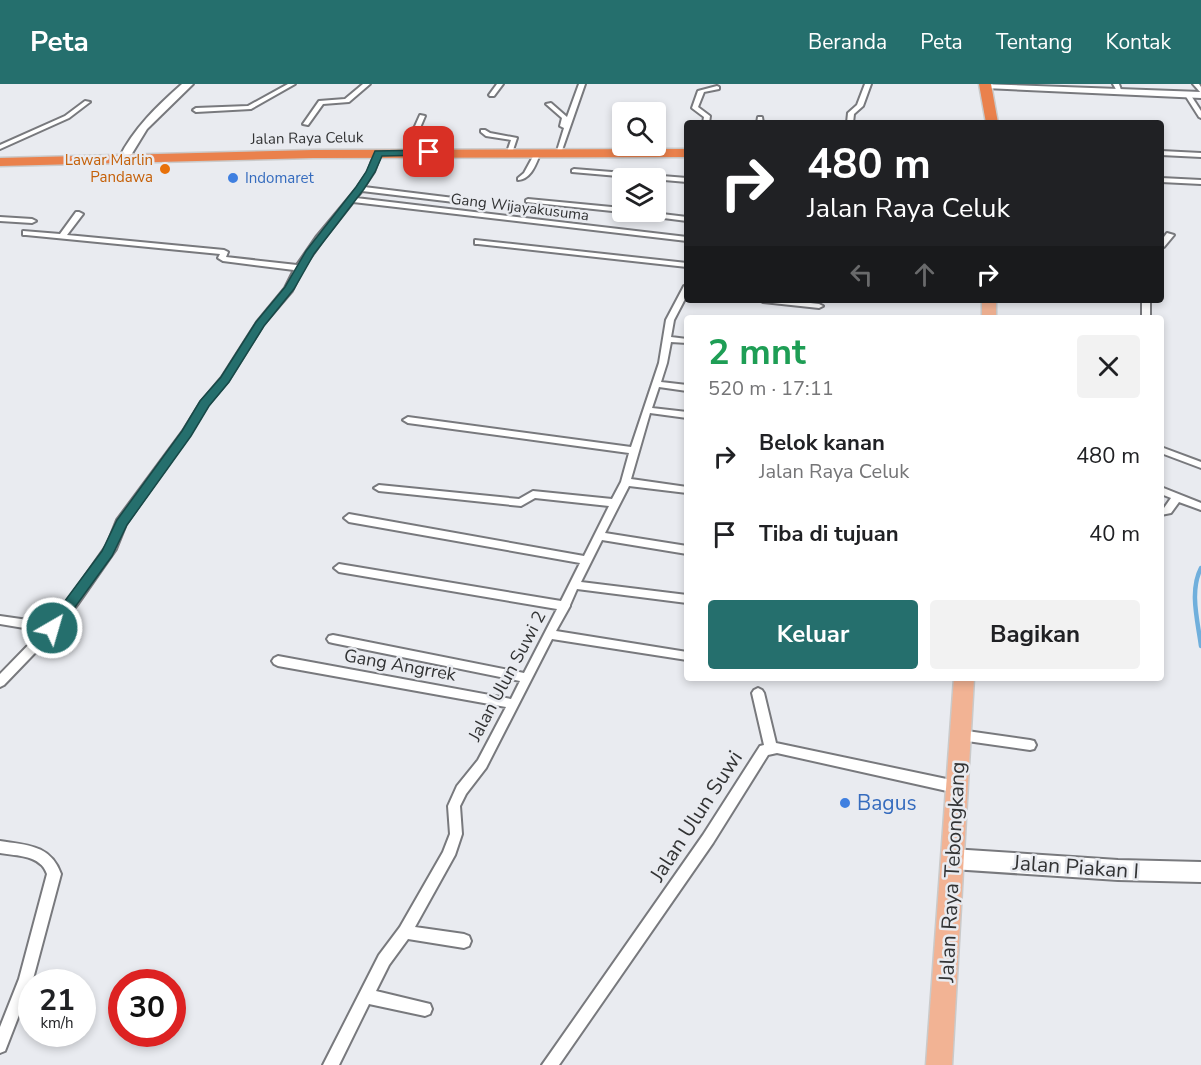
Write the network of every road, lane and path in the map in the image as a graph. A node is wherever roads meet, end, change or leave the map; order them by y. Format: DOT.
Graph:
graph roads {
  1 [pos="188,84"];
  2 [pos="292,84"];
  3 [pos="367,84"];
  4 [pos="500,84"];
  5 [pos="582,84"];
  6 [pos="868,84"];
  7 [pos="985,84"];
  8 [pos="1196,84"];
  9 [pos="717,88"];
  10 [pos="1118,88"];
  11 [pos="1201,93"];
  12 [pos="492,95"];
  13 [pos="1188,95"];
  14 [pos="87,102"];
  15 [pos="549,104"];
  16 [pos="196,110"];
  17 [pos="1200,112"];
  18 [pos="422,116"];
  19 [pos="706,120"];
  20 [pos="850,120"];
  21 [pos="991,120"];
  22 [pos="306,124"];
  23 [pos="483,131"];
  24 [pos="0,147"];
  25 [pos="549,152"];
  26 [pos="378,153"];
  27 [pos="410,153"];
  28 [pos="510,153"];
  29 [pos="684,153"];
  30 [pos="1164,153"];
  31 [pos="1201,155"];
  32 [pos="124,158"];
  33 [pos="0,162"];
  34 [pos="574,171"];
  35 [pos="520,179"];
  36 [pos="684,180"];
  37 [pos="1164,180"];
  38 [pos="1201,182"];
  39 [pos="360,189"];
  40 [pos="351,200"];
  41 [pos="454,200"];
  42 [pos="528,201"];
  43 [pos="612,209"];
  44 [pos="79,214"];
  45 [pos="666,216"];
  46 [pos="0,219"];
  47 [pos="684,219"];
  48 [pos="32,221"];
  49 [pos="26,233"];
  50 [pos="1170,235"];
  51 [pos="62,237"];
  52 [pos="684,239"];
  53 [pos="478,242"];
  54 [pos="1164,242"];
  55 [pos="684,266"];
  56 [pos="299,268"];
  57 [pos="684,295"];
  58 [pos="791,303"];
  59 [pos="819,306"];
  60 [pos="668,339"];
  61 [pos="684,341"];
  62 [pos="656,384"];
  63 [pos="684,388"];
  64 [pos="647,410"];
  65 [pos="684,415"];
  66 [pos="408,420"];
  67 [pos="634,451"];
  68 [pos="1164,451"];
  69 [pos="1201,465"];
  70 [pos="626,482"];
  71 [pos="379,488"];
  72 [pos="684,490"];
  73 [pos="1164,491"];
  74 [pos="1177,497"];
  75 [pos="616,503"];
  76 [pos="1201,507"];
  77 [pos="1164,512"];
  78 [pos="349,518"];
  79 [pos="600,536"];
  80 [pos="684,550"];
  81 [pos="587,560"];
  82 [pos="339,568"];
  83 [pos="576,585"];
  84 [pos="684,599"];
  85 [pos="565,606"];
  86 [pos="0,620"];
  87 [pos="52,628"];
  88 [pos="549,634"];
  89 [pos="333,639"];
  90 [pos="684,656"];
  91 [pos="278,661"];
  92 [pos="526,678"];
  93 [pos="964,681"];
  94 [pos="0,682"];
  95 [pos="758,693"];
  96 [pos="514,704"];
  97 [pos="960,735"];
  98 [pos="1030,745"];
  99 [pos="771,748"];
  100 [pos="956,787"];
  101 [pos="0,847"];
  102 [pos="952,859"];
  103 [pos="1201,872"];
  104 [pos="405,932"];
  105 [pos="464,941"];
  106 [pos="365,996"];
  107 [pos="425,1009"];
  108 [pos="0,1046"];
  109 [pos="331,1065"];
  110 [pos="550,1065"];
  111 [pos="939,1065"];
  1 -- 32 [label="street"];
  2 -- 16 [label="street"];
  3 -- 22 [label="street"];
  4 -- 12 [label="street"];
  5 -- 25 [label="street"];
  6 -- 20 [label="street"];
  7 -- 10 [label="street"];
  7 -- 21 [label="highway"];
  8 -- 11 [label="street"];
  9 -- 19 [label="street"];
  10 -- 13 [label="street"];
  11 -- 13 [label="street"];
  13 -- 17 [label="street"];
  14 -- 24 [label="street"];
  15 -- 25 [label="street"];
  18 -- 27 [label="street"];
  23 -- 28 [label="street"];
  25 -- 28 [label="highway, Jalan Raya Celuk"];
  25 -- 29 [label="highway, Jalan Raya Celuk"];
  25 -- 35 [label="street"];
  26 -- 27 [label="highway, Jalan Raya Celuk"];
  26 -- 32 [label="highway, Jalan Raya Celuk"];
  26 -- 39 [label="street"];
  27 -- 28 [label="highway, Jalan Raya Celuk"];
  30 -- 31 [label="street"];
  32 -- 33 [label="highway, Jalan Raya Celuk"];
  34 -- 36 [label="street"];
  37 -- 38 [label="street"];
  39 -- 40 [label="street"];
  39 -- 41 [label="street"];
  40 -- 52 [label="street, Gang Wijayakusuma"];
  40 -- 56 [label="street"];
  42 -- 43 [label="street"];
  44 -- 51 [label="street"];
  45 -- 47 [label="street"];
  46 -- 48 [label="street"];
  49 -- 51 [label="street"];
  50 -- 54 [label="street"];
  51 -- 56 [label="street"];
  53 -- 55 [label="street"];
  56 -- 87 [label="street"];
  57 -- 60 [label="street, Jalan Ulun Suwi 2"];
  58 -- 59 [label="street"];
  60 -- 61 [label="street"];
  60 -- 62 [label="street, Jalan Ulun Suwi 2"];
  62 -- 63 [label="street"];
  62 -- 64 [label="street, Jalan Ulun Suwi 2"];
  64 -- 65 [label="street"];
  64 -- 67 [label="street, Jalan Ulun Suwi 2"];
  66 -- 67 [label="street"];
  67 -- 70 [label="street, Jalan Ulun Suwi 2"];
  68 -- 69 [label="street"];
  70 -- 72 [label="street"];
  70 -- 75 [label="street, Jalan Ulun Suwi 2"];
  71 -- 75 [label="street"];
  73 -- 74 [label="street"];
  74 -- 76 [label="street"];
  74 -- 77 [label="street"];
  75 -- 79 [label="street, Jalan Ulun Suwi 2"];
  78 -- 81 [label="street"];
  79 -- 80 [label="street"];
  79 -- 81 [label="street, Jalan Ulun Suwi 2"];
  81 -- 83 [label="street, Jalan Ulun Suwi 2"];
  82 -- 85 [label="street"];
  83 -- 84 [label="street"];
  83 -- 85 [label="street, Jalan Ulun Suwi 2"];
  85 -- 88 [label="street, Jalan Ulun Suwi 2"];
  86 -- 87 [label="street"];
  87 -- 94 [label="street"];
  88 -- 90 [label="street"];
  88 -- 92 [label="street, Jalan Ulun Suwi 2"];
  89 -- 92 [label="street"];
  91 -- 96 [label="street, Gang Angrrek"];
  92 -- 96 [label="street, Jalan Ulun Suwi 2"];
  93 -- 97 [label="main road, Jalan Raya Tebongkang"];
  95 -- 99 [label="street"];
  96 -- 104 [label="street, Jalan Ulun Suwi 2"];
  97 -- 98 [label="street"];
  97 -- 100 [label="main road, Jalan Raya Tebongkang"];
  99 -- 100 [label="street, Jalan Ulun Suwi"];
  99 -- 110 [label="street, Jalan Ulun Suwi"];
  100 -- 102 [label="main road, Jalan Raya Tebongkang"];
  101 -- 108 [label="street"];
  102 -- 103 [label="street, Jalan Piakan I"];
  102 -- 111 [label="main road, Jalan Raya Tebongkang"];
  104 -- 105 [label="street"];
  104 -- 106 [label="street, Jalan Ulun Suwi 2"];
  106 -- 107 [label="street"];
  106 -- 109 [label="street, Jalan Ulun Suwi 2"];
}
